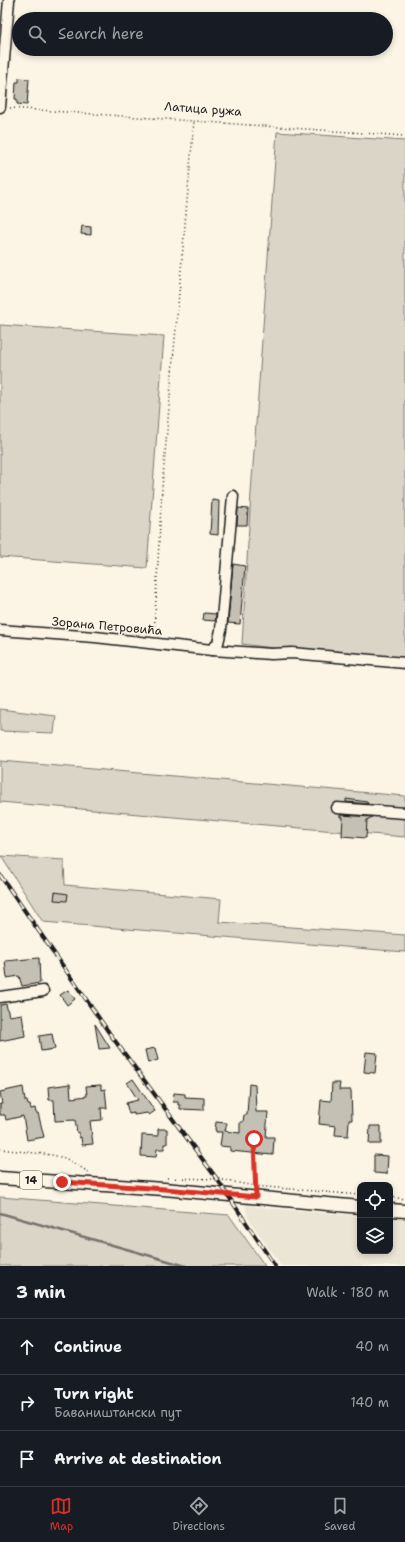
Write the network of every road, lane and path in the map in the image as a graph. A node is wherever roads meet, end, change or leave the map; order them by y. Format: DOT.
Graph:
graph roads {
  1 [pos="9,0"];
  2 [pos="0,107"];
  3 [pos="194,121"];
  4 [pos="405,136"];
  5 [pos="233,496"];
  6 [pos="0,630"];
  7 [pos="154,643"];
  8 [pos="212,650"];
  9 [pos="405,663"];
  10 [pos="337,808"];
  11 [pos="405,813"];
  12 [pos="43,991"];
  13 [pos="0,997"];
  14 [pos="254,1139"];
  15 [pos="0,1149"];
  16 [pos="90,1174"];
  17 [pos="0,1178"];
  18 [pos="164,1178"];
  19 [pos="255,1191"];
  20 [pos="357,1195"];
  21 [pos="393,1198"];
  22 [pos="405,1199"];
  23 [pos="357,1207"];
  24 [pos="393,1210"];
  25 [pos="405,1211"];
  1 -- 2 [label="street"];
  2 -- 3 [label="path, Латица ружа"];
  3 -- 4 [label="path, Латица ружа"];
  3 -- 7 [label="path"];
  5 -- 8 [label="street"];
  6 -- 7 [label="street, Зорана Петровића"];
  7 -- 8 [label="street, Зорана Петровића"];
  8 -- 9 [label="street, Зорана Петровића"];
  10 -- 11 [label="street"];
  12 -- 13 [label="street"];
  14 -- 19 [label="path"];
  15 -- 16 [label="path"];
  17 -- 19 [label="main road, 14"];
  18 -- 19 [label="path"];
  19 -- 20 [label="path"];
  19 -- 23 [label="main road, 14"];
  21 -- 22 [label="path"];
  24 -- 25 [label="main road"];
}
